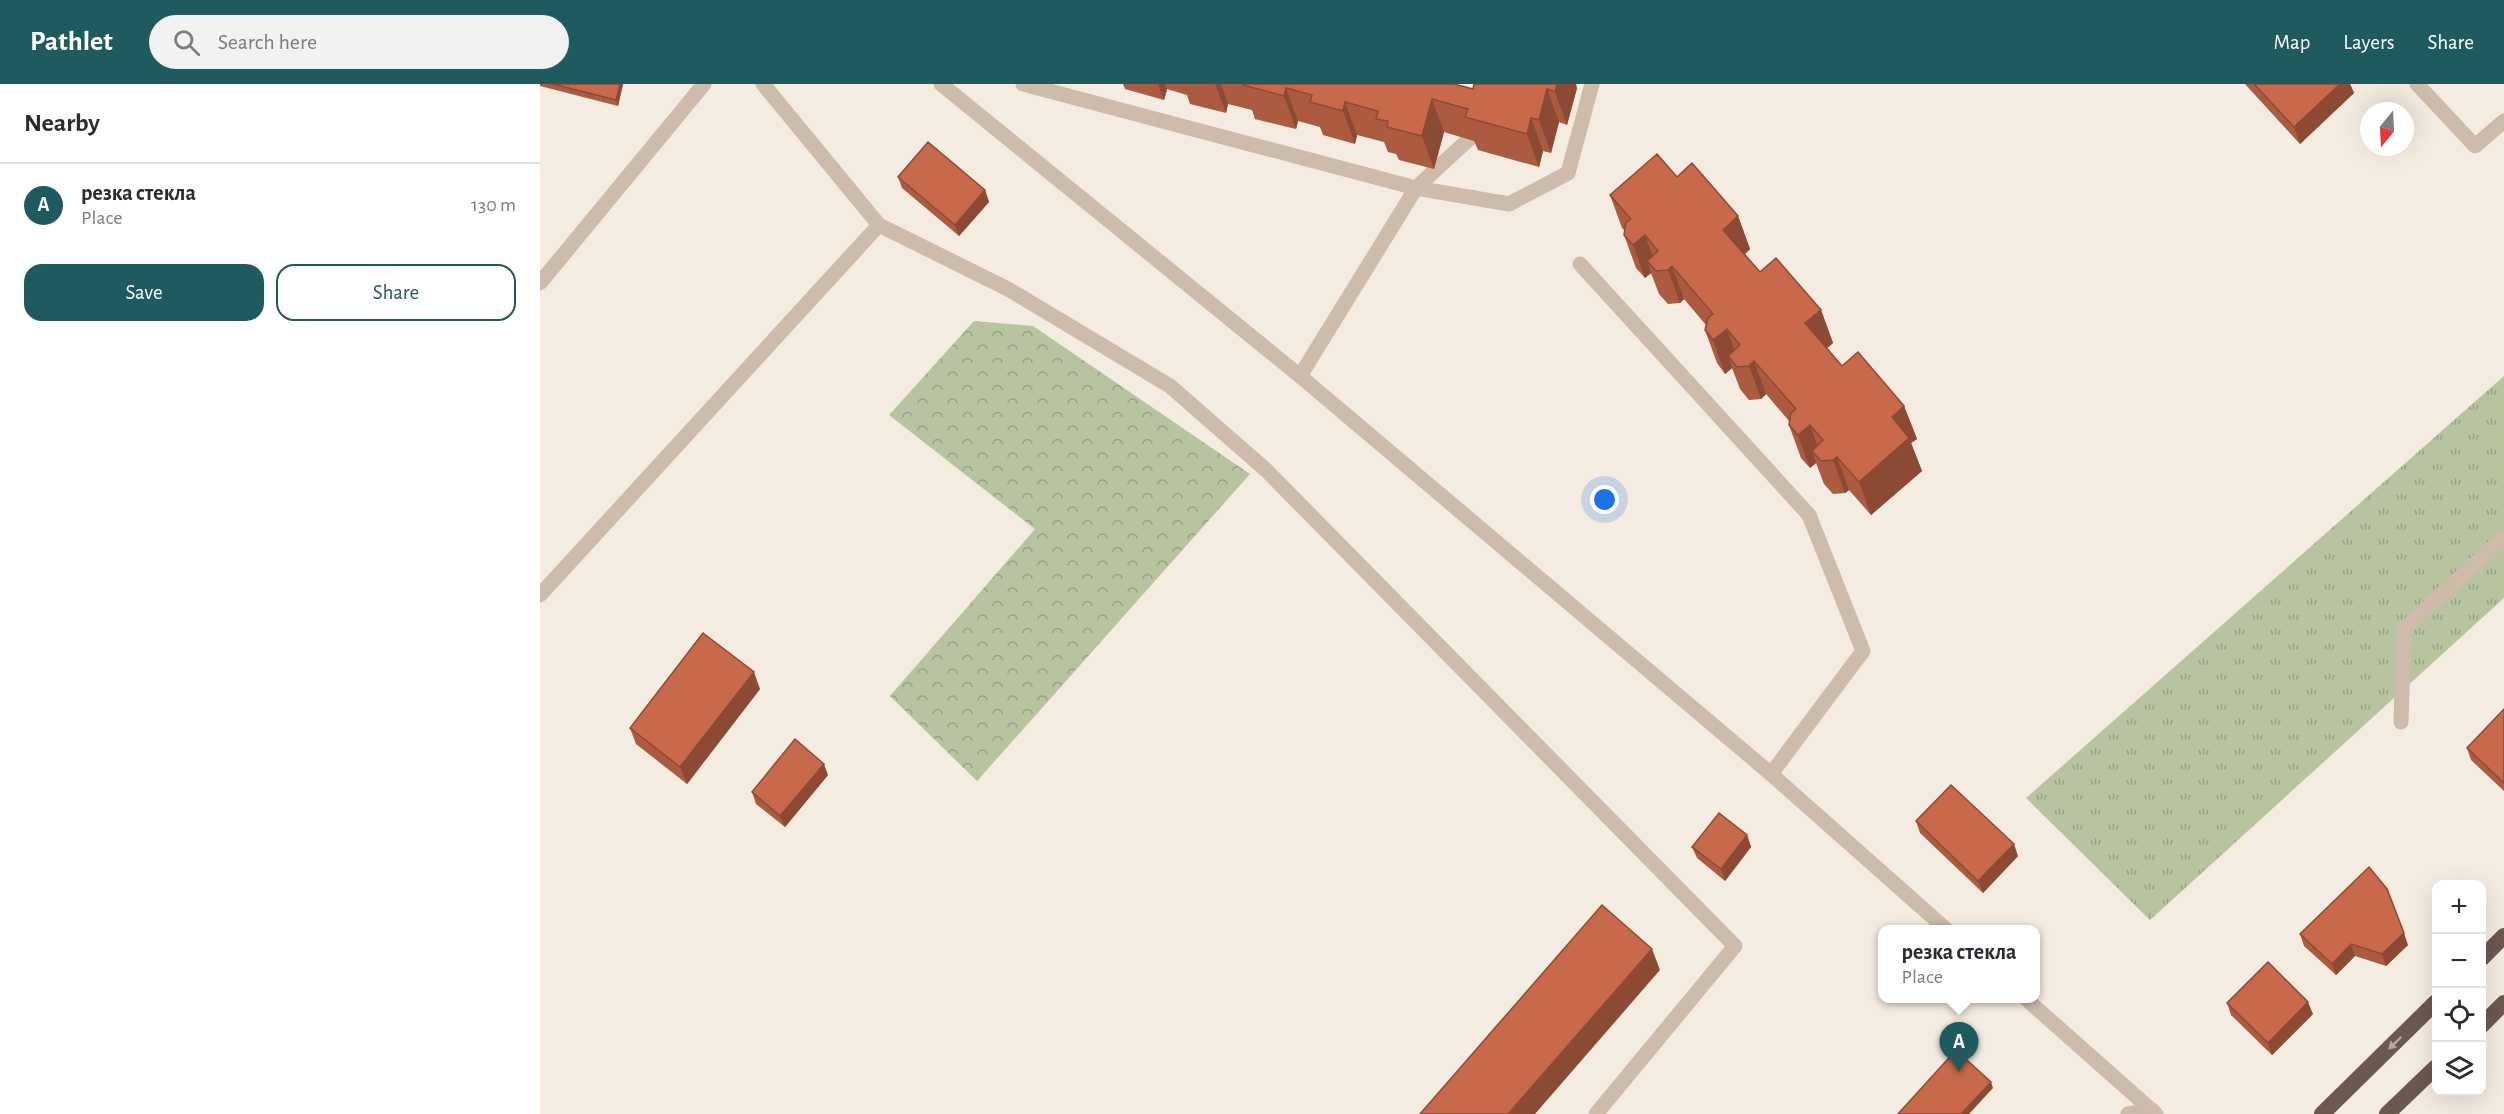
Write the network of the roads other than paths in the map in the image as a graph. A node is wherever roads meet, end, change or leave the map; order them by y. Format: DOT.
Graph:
graph roads {
  1 [pos="704,84"];
  2 [pos="763,84"];
  3 [pos="941,84"];
  4 [pos="1023,84"];
  5 [pos="1592,84"];
  6 [pos="2417,84"];
  7 [pos="2504,121"];
  8 [pos="1469,139"];
  9 [pos="1416,188"];
  10 [pos="879,225"];
  11 [pos="1580,264"];
  12 [pos="540,283"];
  13 [pos="1300,376"];
  14 [pos="2504,537"];
  15 [pos="540,595"];
  16 [pos="2401,722"];
  17 [pos="1771,774"];
  18 [pos="1941,925"];
  19 [pos="2504,936"];
  20 [pos="2486,953"];
  21 [pos="2030,1003"];
  22 [pos="2504,1003"];
  23 [pos="2432,1006"];
  24 [pos="2486,1020"];
  25 [pos="2432,1071"];
  26 [pos="2154,1112"];
  27 [pos="1596,1114"];
  28 [pos="2128,1114"];
  29 [pos="2322,1114"];
  30 [pos="2387,1114"];
  1 -- 12 [label="street"];
  2 -- 10 [label="street"];
  3 -- 13 [label="street"];
  4 -- 9 [label="street"];
  5 -- 9 [label="street"];
  6 -- 7 [label="street"];
  8 -- 9 [label="street"];
  9 -- 13 [label="street"];
  10 -- 15 [label="street"];
  10 -- 27 [label="street"];
  11 -- 17 [label="street"];
  13 -- 17 [label="street"];
  14 -- 16 [label="street"];
  17 -- 18 [label="street"];
  19 -- 20 [label="highway"];
  21 -- 26 [label="street"];
  22 -- 24 [label="highway"];
  23 -- 29 [label="highway, one-way"];
  25 -- 30 [label="highway"];
  26 -- 28 [label="street"];
}
